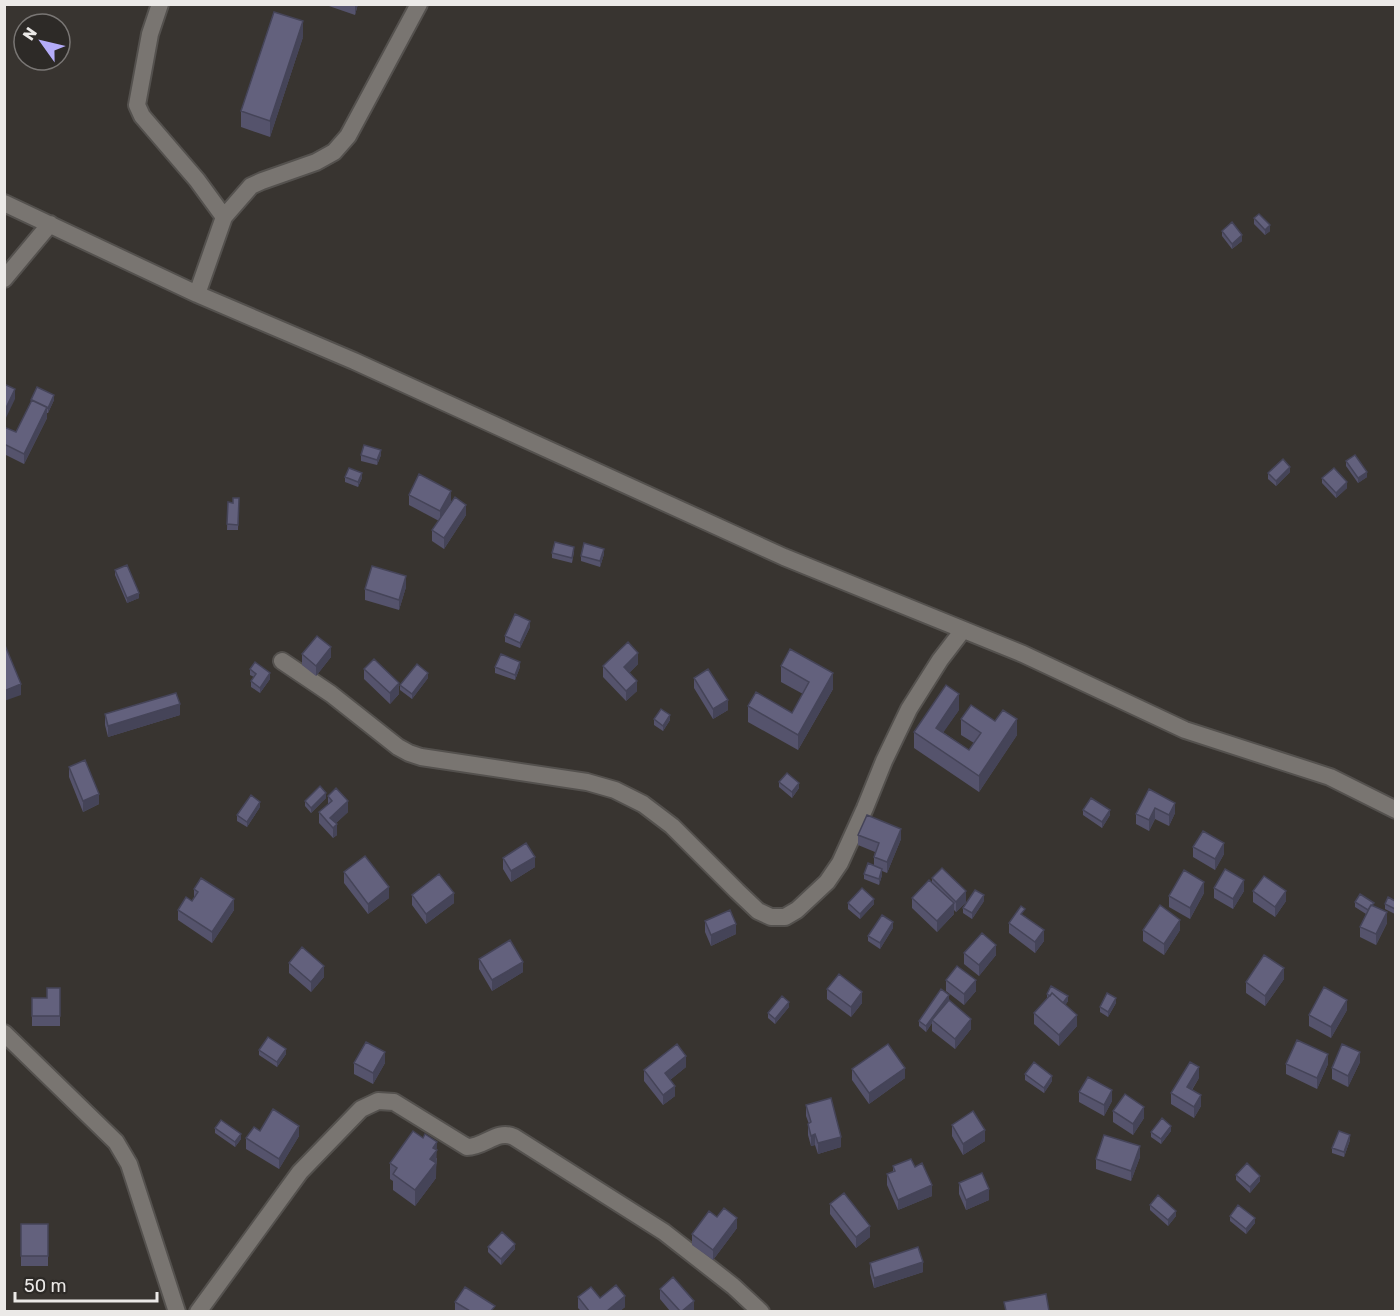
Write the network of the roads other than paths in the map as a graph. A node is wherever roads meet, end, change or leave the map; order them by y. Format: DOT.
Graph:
graph roads {
  1 [pos="160,4"];
  2 [pos="419,4"];
  3 [pos="4,203"];
  4 [pos="224,217"];
  5 [pos="50,224"];
  6 [pos="4,279"];
  7 [pos="197,294"];
  8 [pos="963,630"];
  9 [pos="282,661"];
  10 [pos="1395,810"];
  11 [pos="4,1033"];
  12 [pos="177,1311"];
  13 [pos="198,1311"];
  14 [pos="761,1311"];
  1 -- 4 [label="street"];
  2 -- 4 [label="street"];
  3 -- 5 [label="street"];
  4 -- 7 [label="street"];
  5 -- 6 [label="street"];
  5 -- 7 [label="street"];
  7 -- 8 [label="street"];
  8 -- 9 [label="street"];
  8 -- 10 [label="street"];
  11 -- 12 [label="street"];
  13 -- 14 [label="street"];
}
